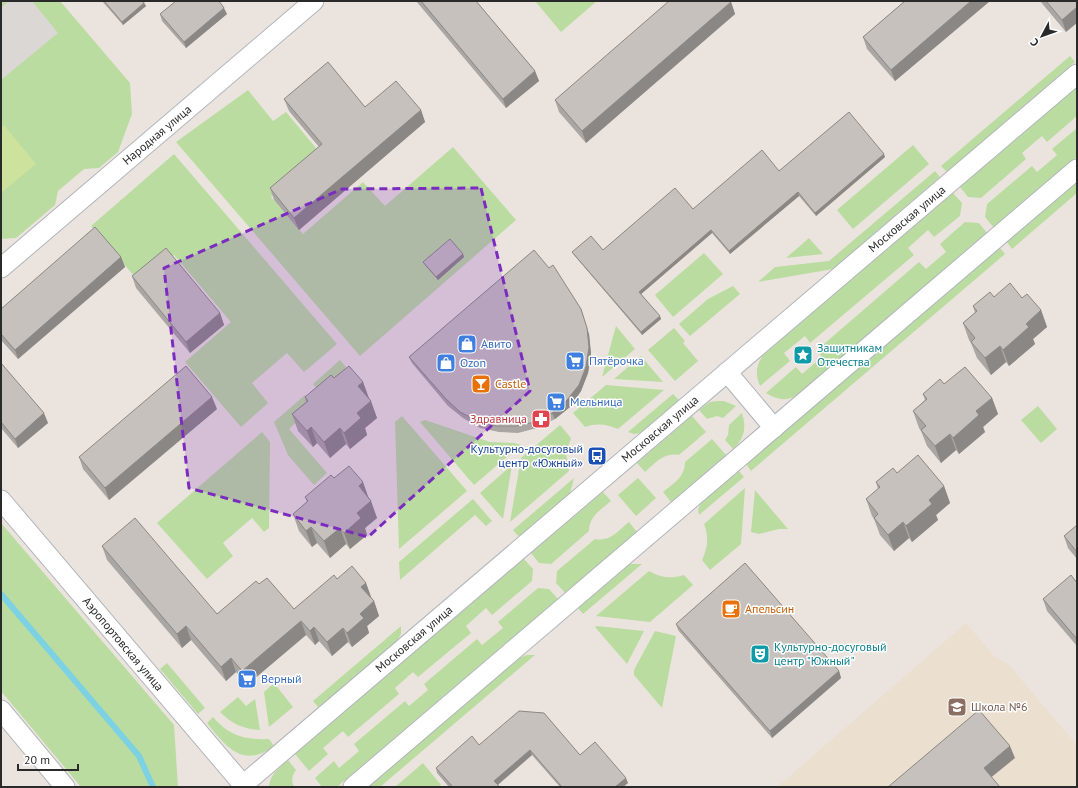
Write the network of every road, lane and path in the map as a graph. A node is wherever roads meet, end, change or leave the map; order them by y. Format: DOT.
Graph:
graph roads {
  1 [pos="314,1"];
  2 [pos="1077,74"];
  3 [pos="1077,169"];
  4 [pos="1,268"];
  5 [pos="727,372"];
  6 [pos="774,428"];
  7 [pos="1,500"];
  8 [pos="1,710"];
  9 [pos="244,786"];
  10 [pos="65,787"];
  11 [pos="353,787"];
  1 -- 4 [label="street, Народная улица"];
  2 -- 5 [label="street, Московская улица"];
  3 -- 6 [label="street"];
  5 -- 6 [label="street"];
  5 -- 9 [label="street, Московская улица"];
  6 -- 11 [label="street"];
  7 -- 9 [label="street, Аэропортовская улица"];
  8 -- 10 [label="street"];
}
